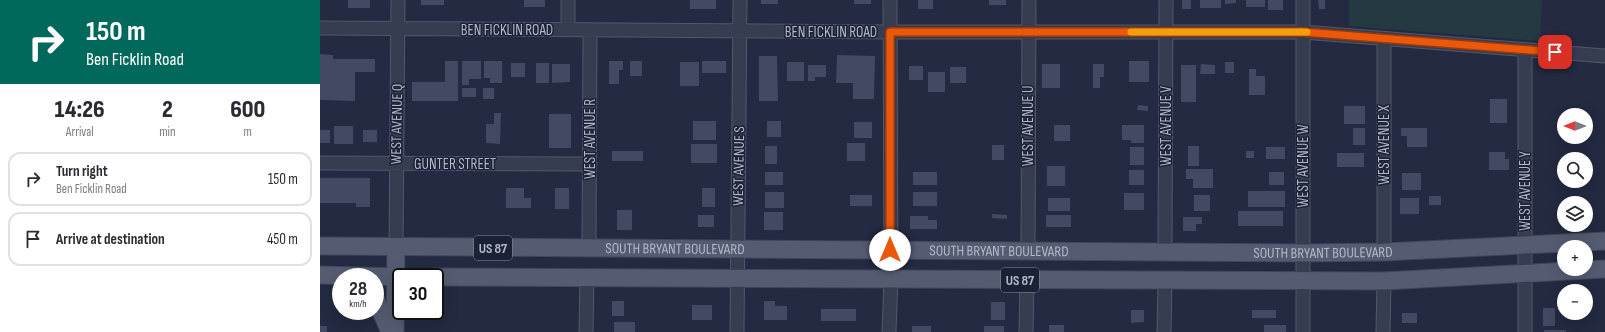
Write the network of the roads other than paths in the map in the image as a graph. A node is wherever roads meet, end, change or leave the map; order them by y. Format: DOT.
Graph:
graph roads {
  1 [pos="398,0"];
  2 [pos="568,0"];
  3 [pos="740,0"];
  4 [pos="890,0"];
  5 [pos="1029,0"];
  6 [pos="1166,0"];
  7 [pos="1303,0"];
  8 [pos="320,28"];
  9 [pos="398,29"];
  10 [pos="568,30"];
  11 [pos="590,30"];
  12 [pos="740,31"];
  13 [pos="890,32"];
  14 [pos="1029,32"];
  15 [pos="1166,32"];
  16 [pos="1303,32"];
  17 [pos="1384,38"];
  18 [pos="1525,50"];
  19 [pos="1605,56"];
  20 [pos="320,163"];
  21 [pos="397,163"];
  22 [pos="590,164"];
  23 [pos="1605,241"];
  24 [pos="320,246"];
  25 [pos="1525,246"];
  26 [pos="396,248"];
  27 [pos="589,248"];
  28 [pos="738,249"];
  29 [pos="890,250"];
  30 [pos="1028,251"];
  31 [pos="1165,252"];
  32 [pos="1384,252"];
  33 [pos="1303,253"];
  34 [pos="397,268"];
  35 [pos="1605,269"];
  36 [pos="1525,274"];
  37 [pos="320,275"];
  38 [pos="332,276"];
  39 [pos="444,277"];
  40 [pos="587,277"];
  41 [pos="738,278"];
  42 [pos="891,279"];
  43 [pos="1027,280"];
  44 [pos="1165,281"];
  45 [pos="1303,281"];
  46 [pos="1384,281"];
  47 [pos="384,318"];
  48 [pos="396,320"];
  49 [pos="390,332"];
  50 [pos="395,332"];
  51 [pos="586,332"];
  52 [pos="737,332"];
  53 [pos="889,332"];
  54 [pos="1026,332"];
  55 [pos="1164,332"];
  56 [pos="1303,332"];
  57 [pos="1384,332"];
  58 [pos="1525,332"];
  1 -- 9 [label="street, WEST AVENUE Q"];
  2 -- 10 [label="street"];
  3 -- 12 [label="street, WEST AVENUE S"];
  4 -- 13 [label="street"];
  5 -- 14 [label="street, WEST AVENUE U"];
  6 -- 15 [label="street, WEST AVENUE V"];
  7 -- 16 [label="street, WEST AVENUE W"];
  8 -- 9 [label="street, BEN FICKLIN ROAD"];
  9 -- 10 [label="street, BEN FICKLIN ROAD"];
  9 -- 21 [label="street, WEST AVENUE Q"];
  10 -- 11 [label="street, BEN FICKLIN ROAD"];
  11 -- 12 [label="street, BEN FICKLIN ROAD"];
  11 -- 22 [label="street, WEST AVENUE R"];
  12 -- 13 [label="street, BEN FICKLIN ROAD"];
  12 -- 28 [label="street, WEST AVENUE S"];
  13 -- 14 [label="street, BEN FICKLIN ROAD"];
  13 -- 29 [label="street"];
  14 -- 15 [label="street, BEN FICKLIN ROAD"];
  14 -- 30 [label="street, WEST AVENUE U"];
  15 -- 16 [label="street, BEN FICKLIN ROAD"];
  15 -- 31 [label="street, WEST AVENUE V"];
  16 -- 17 [label="street, BEN FICKLIN ROAD"];
  16 -- 33 [label="street, WEST AVENUE W"];
  17 -- 18 [label="street, BEN FICKLIN ROAD"];
  17 -- 32 [label="street, WEST AVENUE X"];
  18 -- 19 [label="street, BEN FICKLIN ROAD"];
  18 -- 25 [label="street, WEST AVENUE Y"];
  20 -- 21 [label="street, GUNTER STREET"];
  21 -- 22 [label="street, GUNTER STREET"];
  21 -- 26 [label="street, WEST AVENUE Q"];
  22 -- 27 [label="street, WEST AVENUE R"];
  23 -- 25 [label="main road, SOUTH BRYANT BOULEVARD / US 87"];
  24 -- 26 [label="main road, SOUTH BRYANT BOULEVARD / US 87"];
  25 -- 32 [label="main road, SOUTH BRYANT BOULEVARD / US 87"];
  25 -- 36 [label="street, WEST AVENUE Y"];
  26 -- 27 [label="main road, SOUTH BRYANT BOULEVARD / US 87"];
  26 -- 34 [label="main road"];
  27 -- 28 [label="main road, SOUTH BRYANT BOULEVARD / US 87"];
  28 -- 29 [label="main road, SOUTH BRYANT BOULEVARD / US 87"];
  28 -- 41 [label="street, WEST AVENUE S"];
  29 -- 30 [label="main road, SOUTH BRYANT BOULEVARD / US 87"];
  29 -- 42 [label="street"];
  30 -- 31 [label="main road, SOUTH BRYANT BOULEVARD / US 87"];
  31 -- 33 [label="main road, SOUTH BRYANT BOULEVARD / US 87"];
  32 -- 33 [label="main road, SOUTH BRYANT BOULEVARD / US 87"];
  33 -- 45 [label="street, WEST AVENUE W"];
  35 -- 36 [label="main road, SOUTH BRYANT BOULEVARD / US 87"];
  36 -- 46 [label="main road, SOUTH BRYANT BOULEVARD / US 87"];
  36 -- 58 [label="street, WEST AVENUE Y"];
  37 -- 38 [label="main road"];
  39 -- 40 [label="main road, SOUTH BRYANT BOULEVARD / US 87"];
  40 -- 41 [label="main road, SOUTH BRYANT BOULEVARD / US 87"];
  40 -- 51 [label="street"];
  41 -- 42 [label="main road, SOUTH BRYANT BOULEVARD / US 87"];
  41 -- 52 [label="street, WEST AVENUE S"];
  42 -- 43 [label="main road, SOUTH BRYANT BOULEVARD / US 87"];
  42 -- 53 [label="street"];
  43 -- 44 [label="main road, SOUTH BRYANT BOULEVARD / US 87"];
  43 -- 54 [label="street"];
  44 -- 45 [label="main road, SOUTH BRYANT BOULEVARD / US 87"];
  44 -- 55 [label="street"];
  45 -- 46 [label="main road, SOUTH BRYANT BOULEVARD / US 87"];
  45 -- 56 [label="street, WEST AVENUE W"];
  46 -- 57 [label="street"];
  47 -- 49 [label="main road"];
  48 -- 50 [label="main road"];
}
